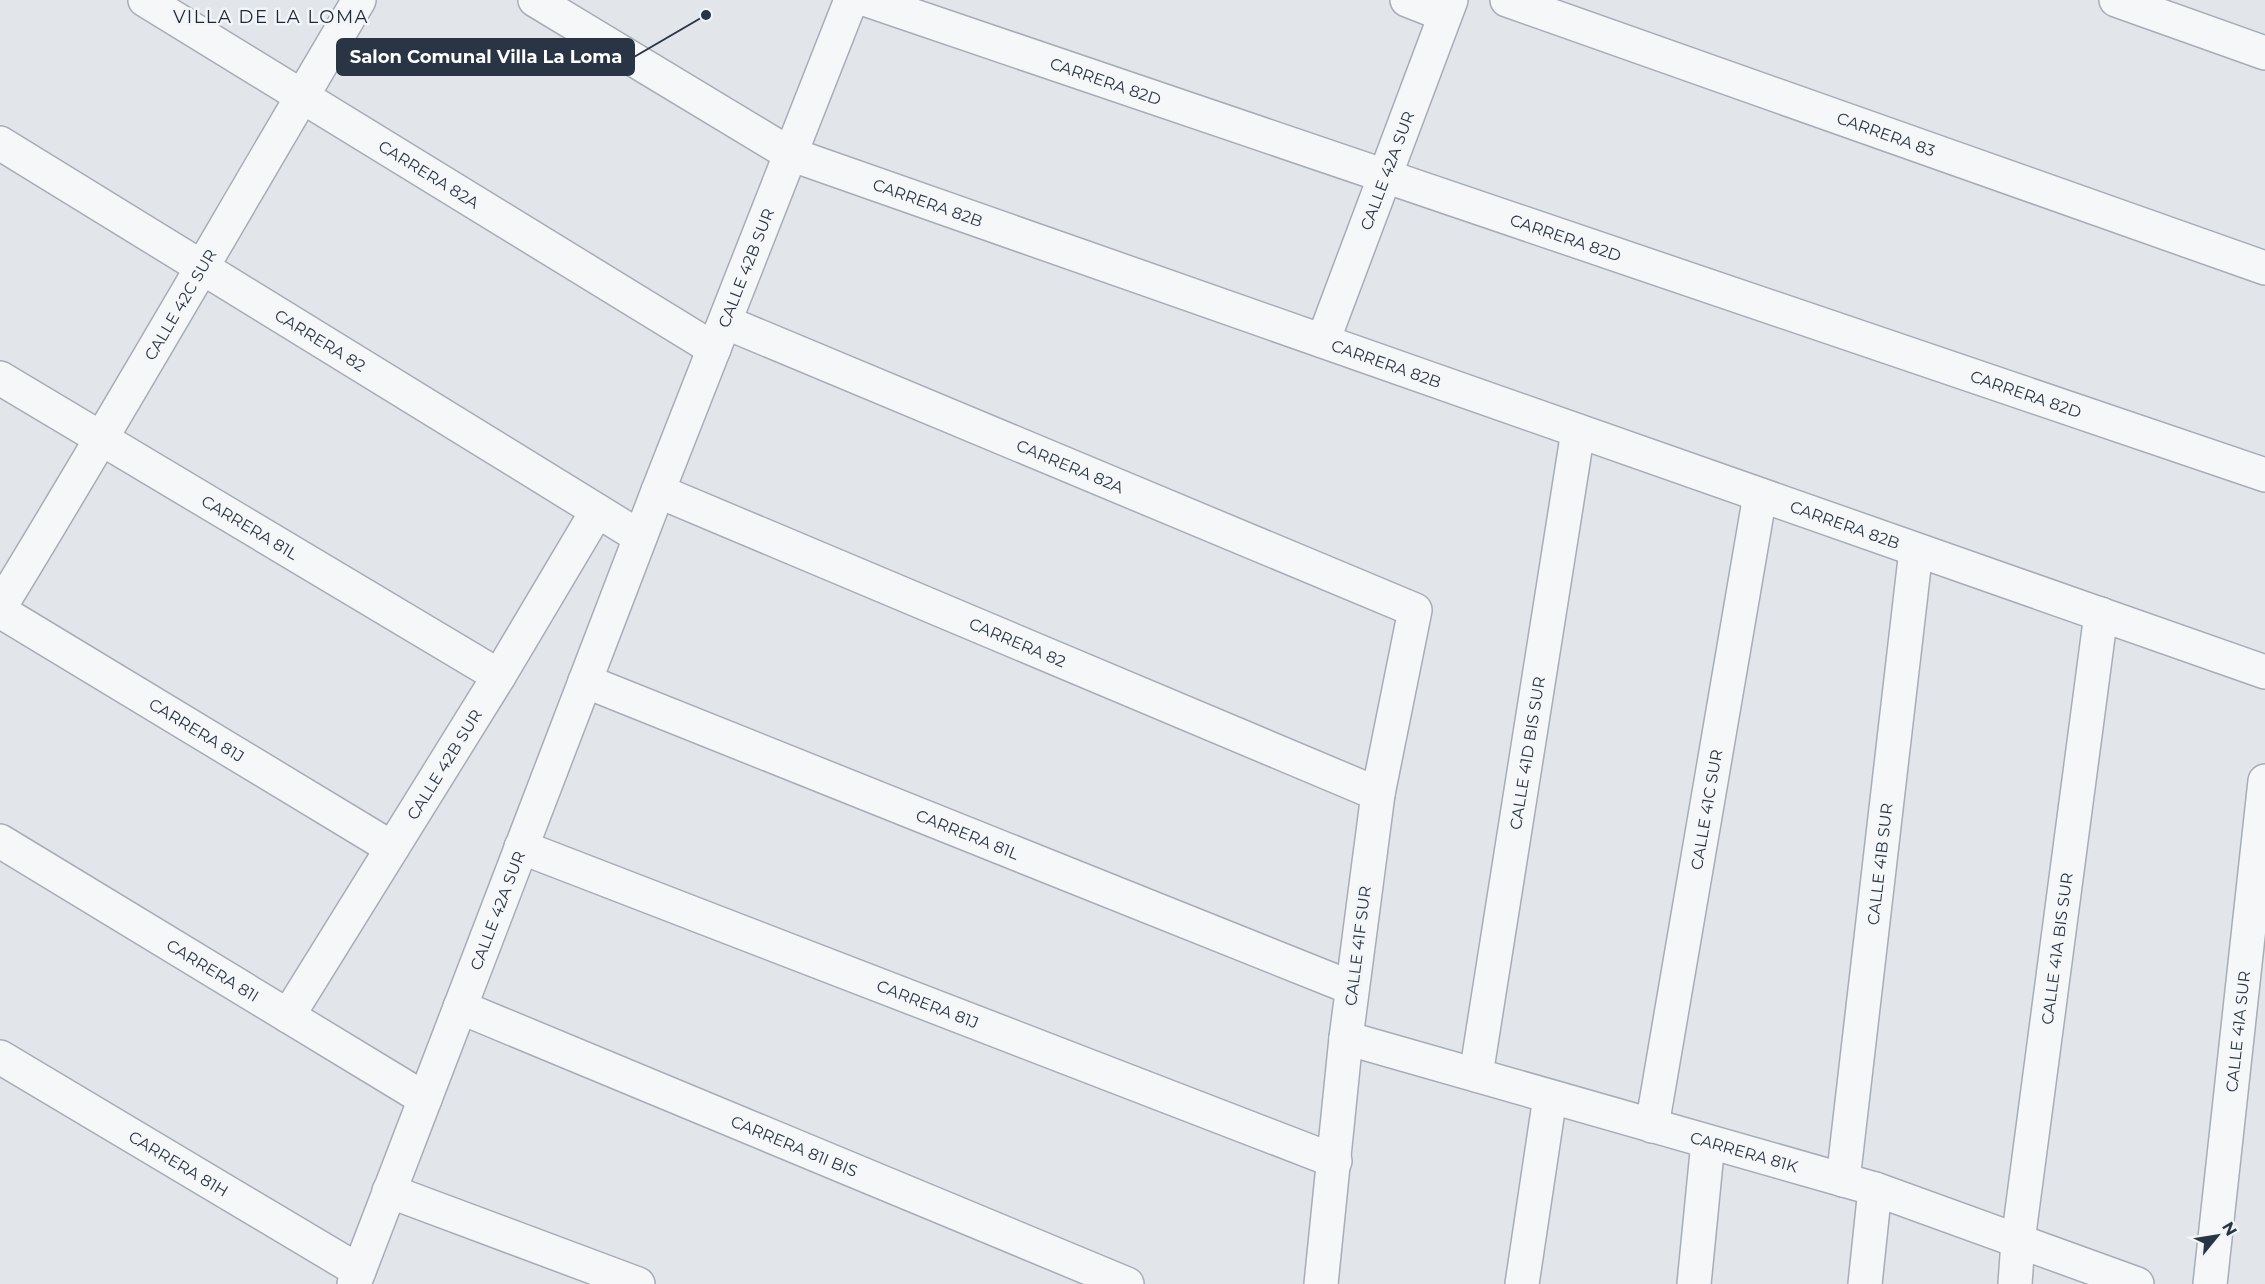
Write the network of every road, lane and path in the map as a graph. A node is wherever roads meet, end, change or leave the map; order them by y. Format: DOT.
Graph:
graph roads {
  1 [pos="145,0"];
  2 [pos="359,0"];
  3 [pos="535,0"];
  4 [pos="851,0"];
  5 [pos="867,0"];
  6 [pos="1407,0"];
  7 [pos="1507,0"];
  8 [pos="2116,0"];
  9 [pos="1448,8"];
  10 [pos="2265,53"];
  11 [pos="302,96"];
  12 [pos="0,143"];
  13 [pos="790,154"];
  14 [pos="1386,176"];
  15 [pos="201,267"];
  16 [pos="2265,268"];
  17 [pos="719,335"];
  18 [pos="1323,341"];
  19 [pos="0,378"];
  20 [pos="1578,431"];
  21 [pos="102,440"];
  22 [pos="2265,475"];
  23 [pos="658,491"];
  24 [pos="1760,495"];
  25 [pos="597,511"];
  26 [pos="640,537"];
  27 [pos="1916,550"];
  28 [pos="0,609"];
  29 [pos="1415,610"];
  30 [pos="2101,614"];
  31 [pos="2265,672"];
  32 [pos="499,676"];
  33 [pos="585,681"];
  34 [pos="2265,781"];
  35 [pos="1378,794"];
  36 [pos="0,841"];
  37 [pos="521,847"];
  38 [pos="392,848"];
  39 [pos="1352,988"];
  40 [pos="460,1007"];
  41 [pos="288,1016"];
  42 [pos="1346,1038"];
  43 [pos="0,1057"];
  44 [pos="1476,1075"];
  45 [pos="1550,1097"];
  46 [pos="425,1099"];
  47 [pos="1652,1126"];
  48 [pos="1708,1142"];
  49 [pos="1335,1161"];
  50 [pos="1843,1180"];
  51 [pos="1875,1189"];
  52 [pos="389,1191"];
  53 [pos="2018,1241"];
  54 [pos="357,1277"];
  55 [pos="638,1284"];
  56 [pos="1127,1284"];
  57 [pos="1321,1284"];
  58 [pos="1522,1284"];
  59 [pos="1694,1284"];
  60 [pos="1865,1284"];
  61 [pos="2015,1284"];
  62 [pos="2137,1284"];
  63 [pos="2210,1284"];
  1 -- 11 [label="street, CARRERA 82A"];
  2 -- 11 [label="street, CALLE 42C SUR"];
  3 -- 13 [label="street, CARRERA 82B"];
  4 -- 13 [label="street, CALLE 42B SUR"];
  5 -- 14 [label="street, CARRERA 82D"];
  6 -- 9 [label="street"];
  7 -- 16 [label="street, CARRERA 83"];
  8 -- 10 [label="street"];
  9 -- 14 [label="street, CALLE 42A SUR"];
  11 -- 15 [label="street, CALLE 42C SUR"];
  11 -- 17 [label="street, CARRERA 82A"];
  12 -- 15 [label="street, CARRERA 82"];
  13 -- 17 [label="street, CALLE 42B SUR"];
  13 -- 18 [label="street, CARRERA 82B"];
  14 -- 18 [label="street, CALLE 42A SUR"];
  14 -- 22 [label="street, CARRERA 82D"];
  15 -- 21 [label="street, CALLE 42C SUR"];
  15 -- 25 [label="street, CARRERA 82"];
  17 -- 23 [label="street, CALLE 42B SUR"];
  17 -- 29 [label="street, CARRERA 82A"];
  18 -- 20 [label="street, CARRERA 82B"];
  19 -- 21 [label="street, CARRERA 81L"];
  20 -- 24 [label="street, CARRERA 82B"];
  20 -- 44 [label="street, CALLE 41D BIS SUR"];
  21 -- 28 [label="street, CALLE 42C SUR"];
  21 -- 32 [label="street, CARRERA 81L"];
  23 -- 26 [label="street, CALLE 42B SUR"];
  23 -- 35 [label="street, CARRERA 82"];
  24 -- 27 [label="street, CARRERA 82B"];
  24 -- 47 [label="street, CALLE 41C SUR"];
  25 -- 26 [label="street, CARRERA 82"];
  25 -- 32 [label="street, CALLE 42B SUR"];
  26 -- 33 [label="street, CALLE 42A SUR"];
  27 -- 30 [label="street, CARRERA 82B"];
  27 -- 50 [label="street, CALLE 41B SUR"];
  28 -- 38 [label="street, CARRERA 81J"];
  29 -- 35 [label="street, CALLE 41F SUR"];
  30 -- 31 [label="street, CARRERA 82B"];
  30 -- 53 [label="street, CALLE 41A BIS SUR"];
  32 -- 38 [label="street, CALLE 42B SUR"];
  33 -- 37 [label="street, CALLE 42A SUR"];
  33 -- 39 [label="street, CARRERA 81L"];
  34 -- 63 [label="street, CALLE 41A SUR"];
  35 -- 39 [label="street, CALLE 41F SUR"];
  36 -- 41 [label="street, CARRERA 81I"];
  37 -- 40 [label="street, CALLE 42A SUR"];
  37 -- 49 [label="street, CARRERA 81J"];
  38 -- 41 [label="street, CALLE 42B SUR"];
  39 -- 42 [label="street, CALLE 41F SUR"];
  40 -- 46 [label="street, CALLE 42A SUR"];
  40 -- 56 [label="street, CARRERA 81I BIS"];
  41 -- 46 [label="street, CARRERA 81I"];
  42 -- 44 [label="street, CARRERA 81K"];
  42 -- 49 [label="street, CALLE 41F SUR"];
  43 -- 54 [label="street, CARRERA 81H"];
  44 -- 45 [label="street, CARRERA 81K"];
  45 -- 47 [label="street, CARRERA 81K"];
  45 -- 58 [label="street"];
  46 -- 52 [label="street, CALLE 42A SUR"];
  47 -- 48 [label="street, CARRERA 81K"];
  48 -- 50 [label="street, CARRERA 81K"];
  48 -- 59 [label="street"];
  49 -- 57 [label="street, CALLE 41F SUR"];
  50 -- 51 [label="street, CARRERA 81K"];
  51 -- 53 [label="street, CARRERA 81K"];
  51 -- 60 [label="street"];
  52 -- 54 [label="street, CALLE 42A SUR"];
  52 -- 55 [label="street"];
  53 -- 61 [label="street, CALLE 41A BIS SUR"];
  53 -- 62 [label="street, CARRERA 81K"];
}
